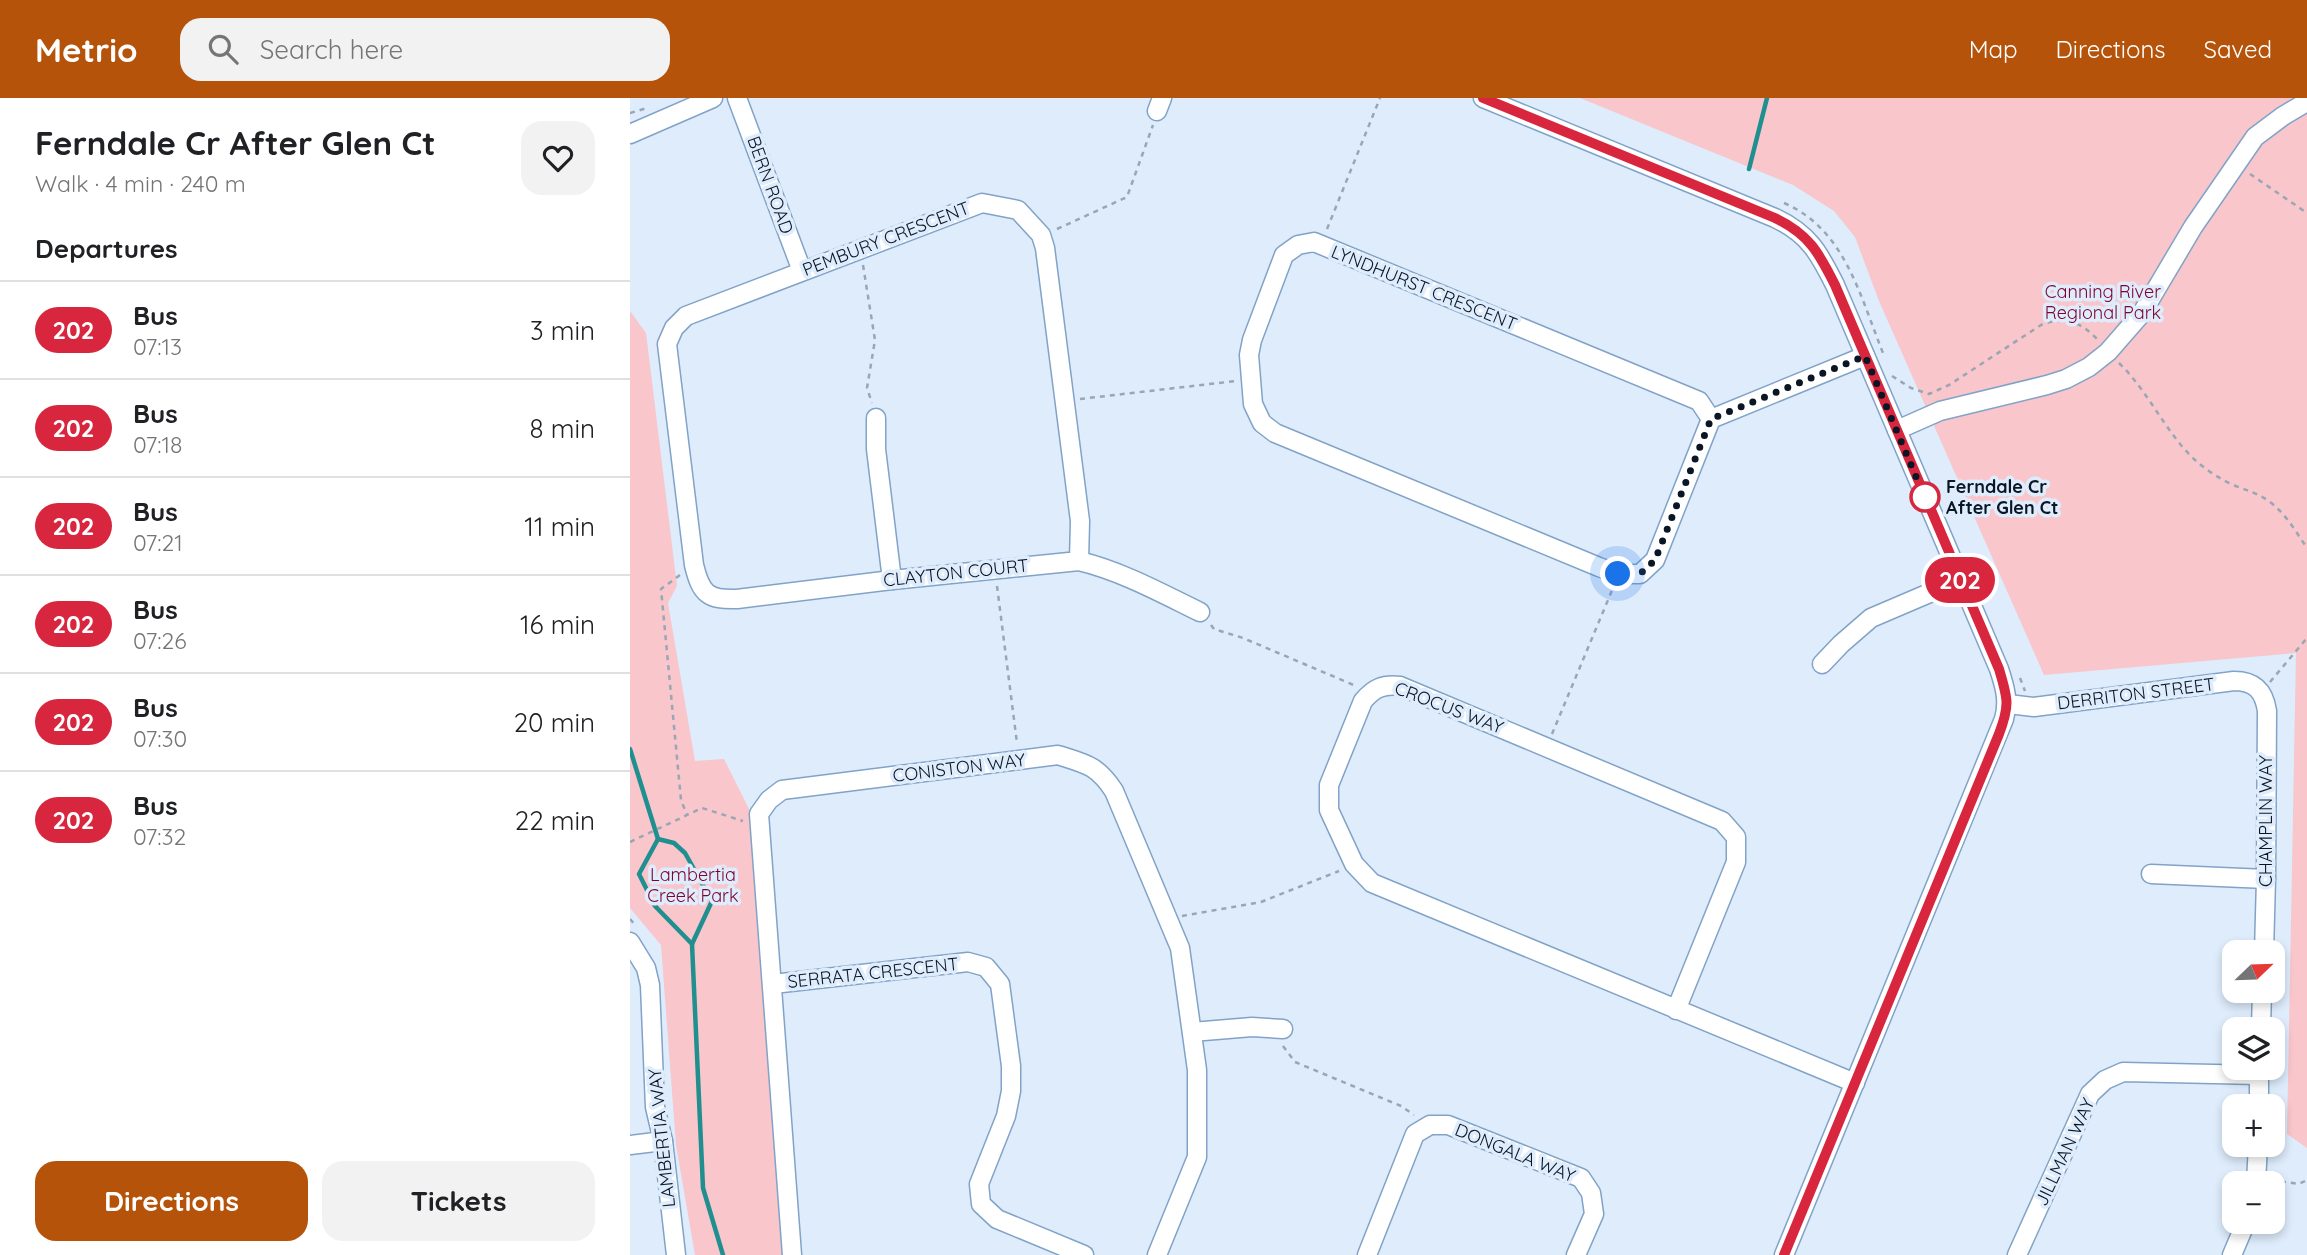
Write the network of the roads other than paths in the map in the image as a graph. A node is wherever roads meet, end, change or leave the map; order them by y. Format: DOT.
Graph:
graph roads {
  1 [pos="713,98"];
  2 [pos="737,98"];
  3 [pos="1483,98"];
  4 [pos="2305,103"];
  5 [pos="630,134"];
  6 [pos="802,271"];
  7 [pos="1865,356"];
  8 [pos="876,418"];
  9 [pos="1711,419"];
  10 [pos="1897,430"];
  11 [pos="1079,561"];
  12 [pos="892,580"];
  13 [pos="1961,580"];
  14 [pos="705,593"];
  15 [pos="1200,612"];
  16 [pos="1822,664"];
  17 [pos="2265,687"];
  18 [pos="2008,704"];
  19 [pos="2151,874"];
  20 [pos="2266,879"];
  21 [pos="2264,940"];
  22 [pos="630,942"];
  23 [pos="773,984"];
  24 [pos="1676,1010"];
  25 [pos="1283,1029"];
  26 [pos="1192,1032"];
  27 [pos="2222,1071"];
  28 [pos="1855,1083"];
  29 [pos="663,1141"];
  30 [pos="630,1145"];
  31 [pos="2241,1234"];
  32 [pos="676,1255"];
  33 [pos="792,1255"];
  34 [pos="1084,1255"];
  35 [pos="1157,1255"];
  36 [pos="1367,1255"];
  37 [pos="1576,1255"];
  38 [pos="1784,1255"];
  39 [pos="2017,1255"];
  40 [pos="2232,1255"];
  1 -- 5 [label="street"];
  2 -- 6 [label="street, BERN ROAD"];
  3 -- 7 [label="street"];
  4 -- 10 [label="street"];
  6 -- 11 [label="street, PEMBURY CRESCENT"];
  6 -- 14 [label="street, PEMBURY CRESCENT"];
  7 -- 9 [label="street"];
  7 -- 10 [label="street"];
  8 -- 12 [label="street"];
  9 -- 9 [label="street, LYNDHURST CRESCENT"];
  10 -- 13 [label="street"];
  11 -- 12 [label="street, CLAYTON COURT"];
  11 -- 15 [label="street, CLAYTON COURT"];
  12 -- 14 [label="street, CLAYTON COURT"];
  13 -- 16 [label="street"];
  13 -- 18 [label="street"];
  17 -- 18 [label="street, DERRITON STREET"];
  17 -- 20 [label="street, CHAMPLIN WAY"];
  18 -- 28 [label="street"];
  19 -- 20 [label="street"];
  20 -- 21 [label="street, CHAMPLIN WAY"];
  22 -- 29 [label="street, LAMBERTIA WAY"];
  23 -- 26 [label="street, CONISTON WAY"];
  23 -- 33 [label="street"];
  23 -- 34 [label="street, SERRATA CRESCENT"];
  24 -- 24 [label="street, CROCUS WAY"];
  24 -- 28 [label="street, CROCUS WAY"];
  25 -- 26 [label="street"];
  26 -- 35 [label="street, CONISTON WAY"];
  27 -- 39 [label="street, JILLMAN WAY"];
  28 -- 38 [label="street"];
  29 -- 30 [label="street"];
  29 -- 32 [label="street, LAMBERTIA WAY"];
  31 -- 40 [label="street"];
  36 -- 37 [label="street, DONGALA WAY"];
}
